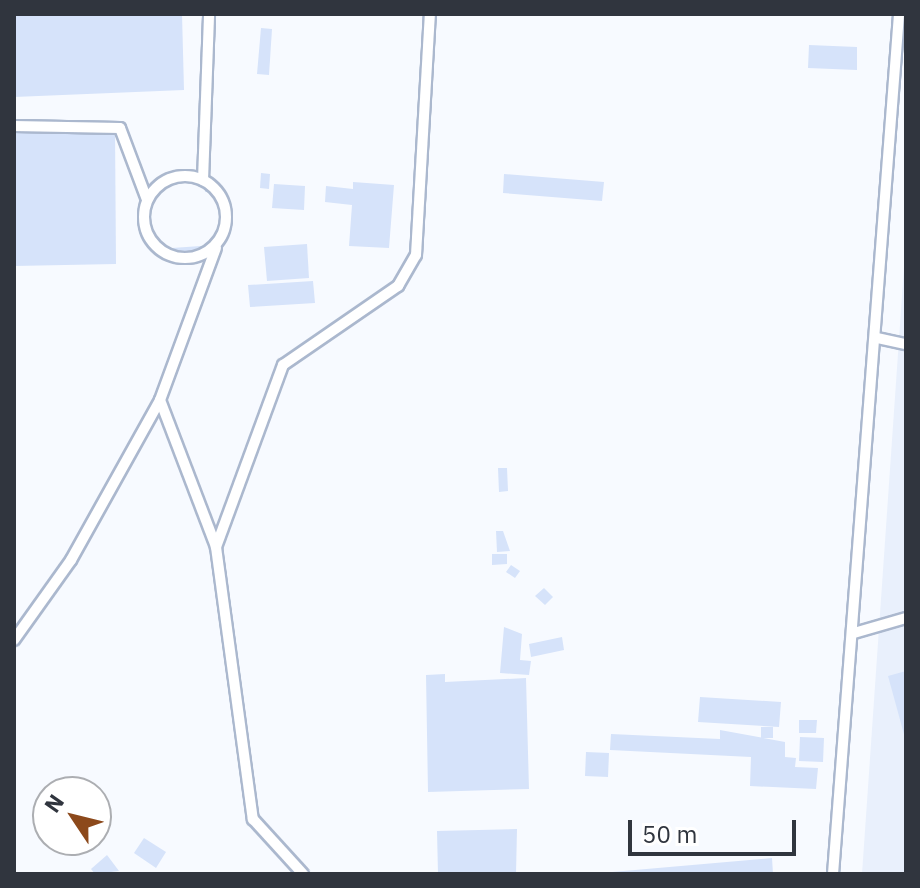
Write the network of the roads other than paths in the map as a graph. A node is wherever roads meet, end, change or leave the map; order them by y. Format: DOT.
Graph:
graph roads {
  1 [pos="209,14"];
  2 [pos="430,14"];
  3 [pos="901,18"];
  4 [pos="14,126"];
  5 [pos="203,180"];
  6 [pos="147,200"];
  7 [pos="218,241"];
  8 [pos="877,338"];
  9 [pos="906,344"];
  10 [pos="160,400"];
  11 [pos="216,547"];
  12 [pos="906,618"];
  13 [pos="854,633"];
  14 [pos="14,640"];
  15 [pos="303,874"];
  16 [pos="833,874"];
  1 -- 5 [label="lane"];
  2 -- 11 [label="lane"];
  3 -- 8 [label="lane"];
  4 -- 6 [label="lane"];
  5 -- 6 [label="lane"];
  5 -- 7 [label="lane"];
  6 -- 7 [label="lane"];
  7 -- 10 [label="lane"];
  8 -- 9 [label="lane"];
  8 -- 13 [label="lane"];
  10 -- 11 [label="lane"];
  10 -- 14 [label="lane"];
  11 -- 15 [label="lane"];
  12 -- 13 [label="lane"];
  13 -- 16 [label="lane"];
}
